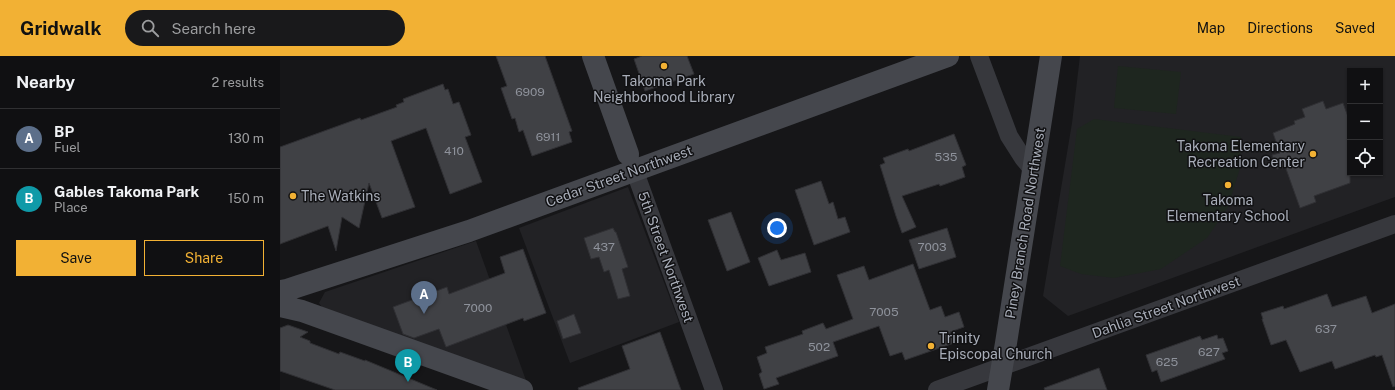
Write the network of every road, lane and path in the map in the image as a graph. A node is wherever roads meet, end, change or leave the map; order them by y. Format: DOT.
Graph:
graph roads {
  1 [pos="593,56"];
  2 [pos="948,56"];
  3 [pos="979,56"];
  4 [pos="1051,56"];
  5 [pos="631,162"];
  6 [pos="1034,170"];
  7 [pos="1395,224"];
  8 [pos="282,296"];
  9 [pos="1002,366"];
  10 [pos="522,390"];
  11 [pos="714,390"];
  12 [pos="937,390"];
  13 [pos="998,390"];
  1 -- 5 [label="street, 5th Street Northwest"];
  2 -- 5 [label="street, Cedar Street Northwest"];
  3 -- 6 [label="street"];
  4 -- 6 [label="street, Piney Branch Road Northwest"];
  5 -- 8 [label="street, Cedar Street Northwest"];
  5 -- 11 [label="street, 5th Street Northwest"];
  6 -- 9 [label="street, Piney Branch Road Northwest"];
  7 -- 9 [label="street, Dahlia Street Northwest"];
  8 -- 10 [label="street"];
  9 -- 12 [label="street, Dahlia Street Northwest"];
  9 -- 13 [label="street, Piney Branch Road Northwest"];
}
